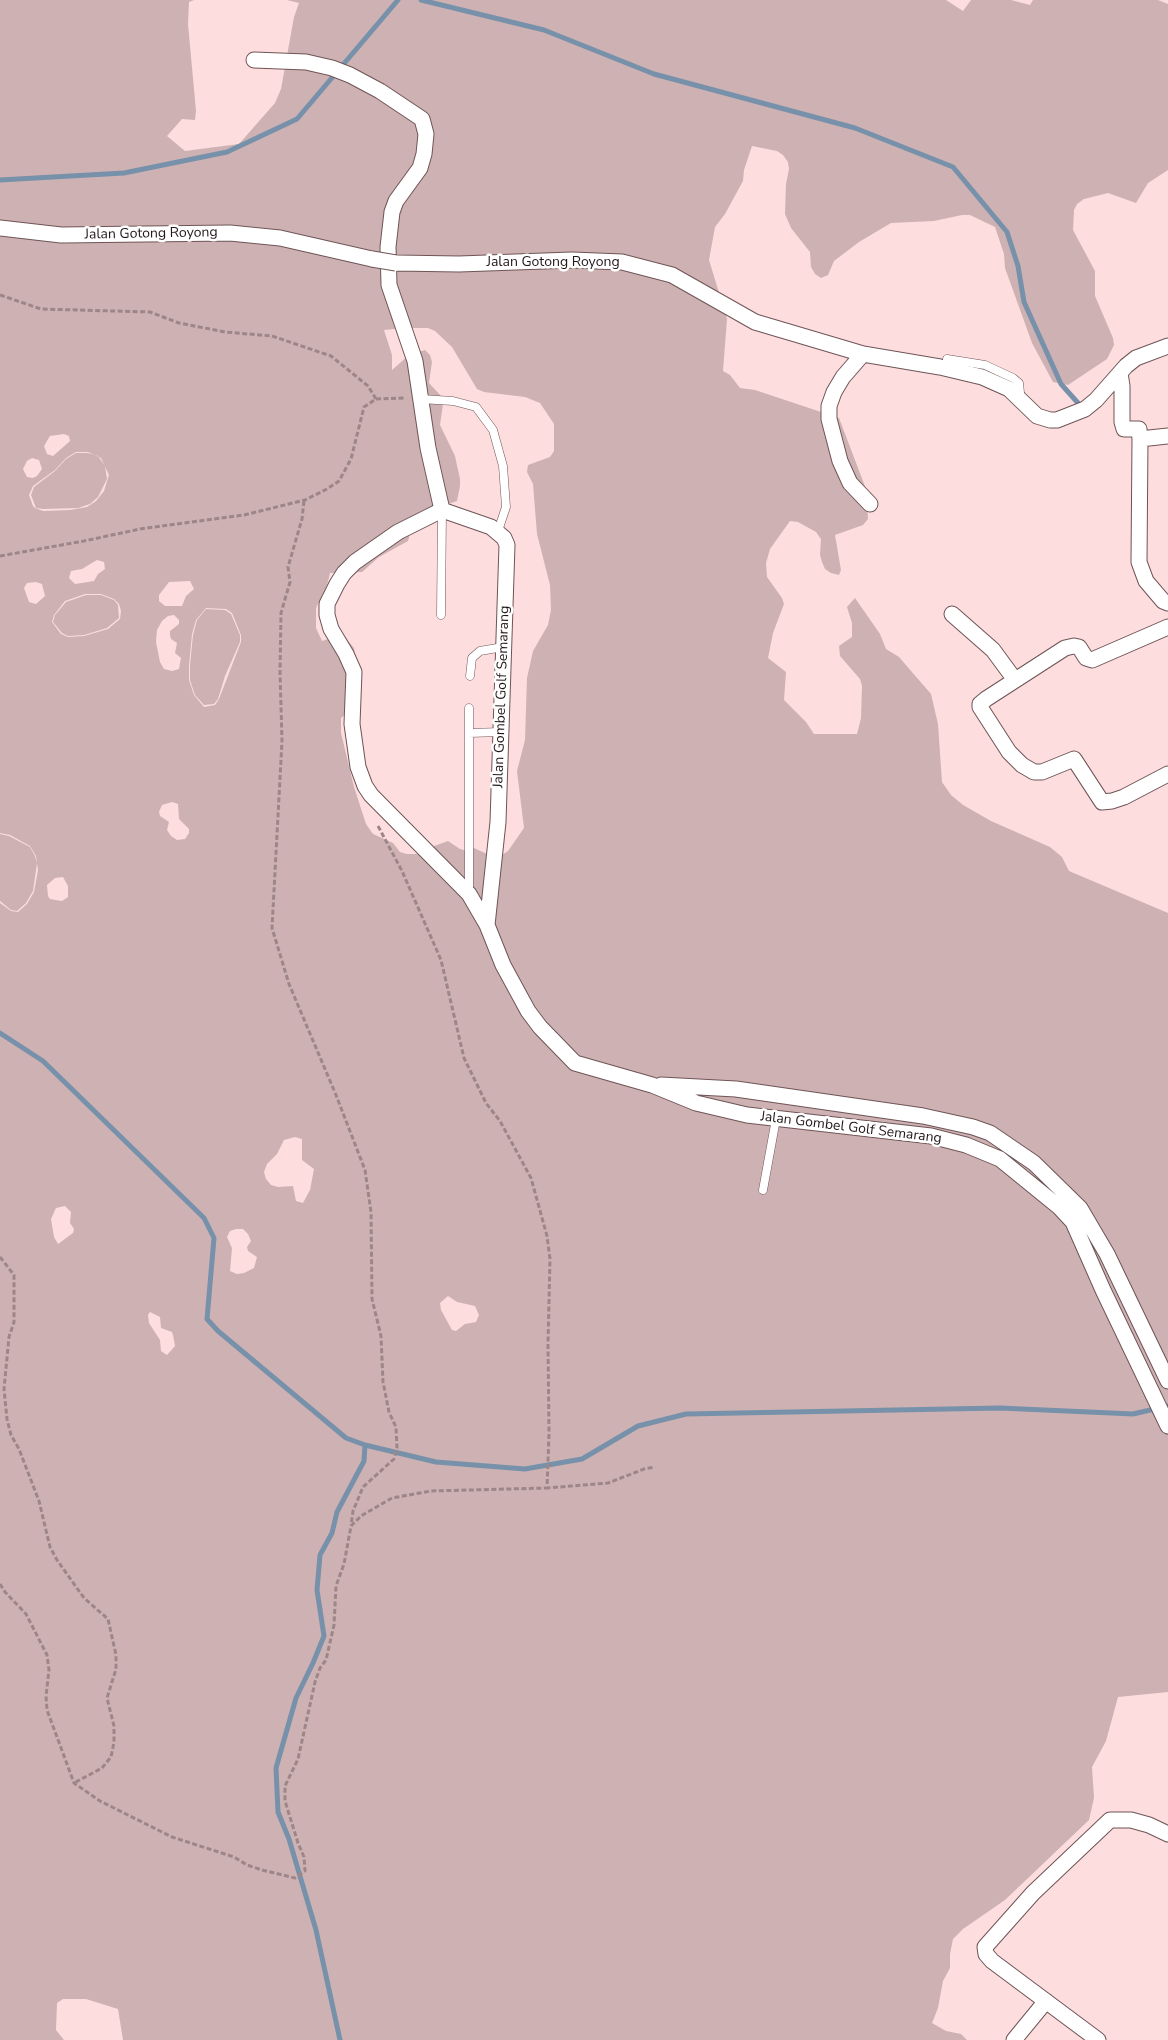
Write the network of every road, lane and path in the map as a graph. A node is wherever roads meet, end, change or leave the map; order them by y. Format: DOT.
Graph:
graph roads {
  1 [pos="254,60"];
  2 [pos="0,228"];
  3 [pos="0,295"];
  4 [pos="1168,346"];
  5 [pos="863,354"];
  6 [pos="947,359"];
  7 [pos="1120,373"];
  8 [pos="1018,398"];
  9 [pos="376,399"];
  10 [pos="421,400"];
  11 [pos="1168,436"];
  12 [pos="1140,440"];
  13 [pos="304,500"];
  14 [pos="870,504"];
  15 [pos="442,510"];
  16 [pos="498,531"];
  17 [pos="0,556"];
  18 [pos="1168,603"];
  19 [pos="952,614"];
  20 [pos="441,615"];
  21 [pos="1168,626"];
  22 [pos="503,647"];
  23 [pos="470,676"];
  24 [pos="1015,680"];
  25 [pos="468,708"];
  26 [pos="501,732"];
  27 [pos="469,733"];
  28 [pos="1168,774"];
  29 [pos="375,819"];
  30 [pos="469,894"];
  31 [pos="487,925"];
  32 [pos="652,1085"];
  33 [pos="810,1101"];
  34 [pos="776,1119"];
  35 [pos="807,1123"];
  36 [pos="1009,1146"];
  37 [pos="1000,1159"];
  38 [pos="763,1190"];
  39 [pos="0,1257"];
  40 [pos="1168,1381"];
  41 [pos="1164,1418"];
  42 [pos="655,1467"];
  43 [pos="547,1488"];
  44 [pos="351,1526"];
  45 [pos="0,1584"];
  46 [pos="74,1783"];
  47 [pos="1168,1834"];
  48 [pos="1046,2002"];
  49 [pos="1014,2040"];
  50 [pos="1098,2040"];
  1 -- 10 [label="street"];
  2 -- 5 [label="street, Jalan Gotong Royong, bridge"];
  3 -- 9 [label="path"];
  4 -- 7 [label="street, Jalan Gotong Royong"];
  5 -- 8 [label="street, Jalan Gotong Royong"];
  5 -- 14 [label="street"];
  6 -- 8 [label="lane"];
  7 -- 8 [label="street, Jalan Gotong Royong"];
  7 -- 12 [label="street"];
  9 -- 10 [label="path"];
  9 -- 13 [label="path"];
  10 -- 15 [label="street"];
  10 -- 16 [label="lane"];
  11 -- 12 [label="street"];
  12 -- 18 [label="street"];
  13 -- 17 [label="path"];
  13 -- 44 [label="path"];
  15 -- 16 [label="street"];
  15 -- 20 [label="lane"];
  15 -- 30 [label="street, Jalan Gombel Golf Semarang"];
  16 -- 22 [label="street, Jalan Gombel Golf Semarang"];
  19 -- 24 [label="street"];
  21 -- 24 [label="street"];
  22 -- 23 [label="lane"];
  22 -- 26 [label="street, Jalan Gombel Golf Semarang"];
  24 -- 28 [label="street"];
  25 -- 27 [label="lane"];
  26 -- 27 [label="lane"];
  26 -- 31 [label="street, Jalan Gombel Golf Semarang"];
  27 -- 30 [label="lane"];
  29 -- 43 [label="path"];
  30 -- 31 [label="street, Jalan Gombel Golf Semarang"];
  31 -- 32 [label="street, Jalan Gombel Golf Semarang"];
  32 -- 33 [label="street, Jalan Gombel Golf Semarang"];
  32 -- 34 [label="street, Jalan Gombel Golf Semarang"];
  33 -- 35 [label="street"];
  33 -- 36 [label="street, Jalan Gombel Golf Semarang"];
  34 -- 35 [label="street, Jalan Gombel Golf Semarang"];
  34 -- 38 [label="lane"];
  35 -- 37 [label="street, Jalan Gombel Golf Semarang"];
  36 -- 37 [label="street"];
  36 -- 40 [label="street, Jalan Gombel Golf Semarang"];
  37 -- 41 [label="street, Jalan Gombel Golf Semarang"];
  39 -- 46 [label="path"];
  42 -- 43 [label="path"];
  43 -- 44 [label="path"];
  44 -- 46 [label="path"];
  45 -- 46 [label="path"];
  47 -- 48 [label="street"];
  48 -- 49 [label="street"];
  48 -- 50 [label="street"];
}
